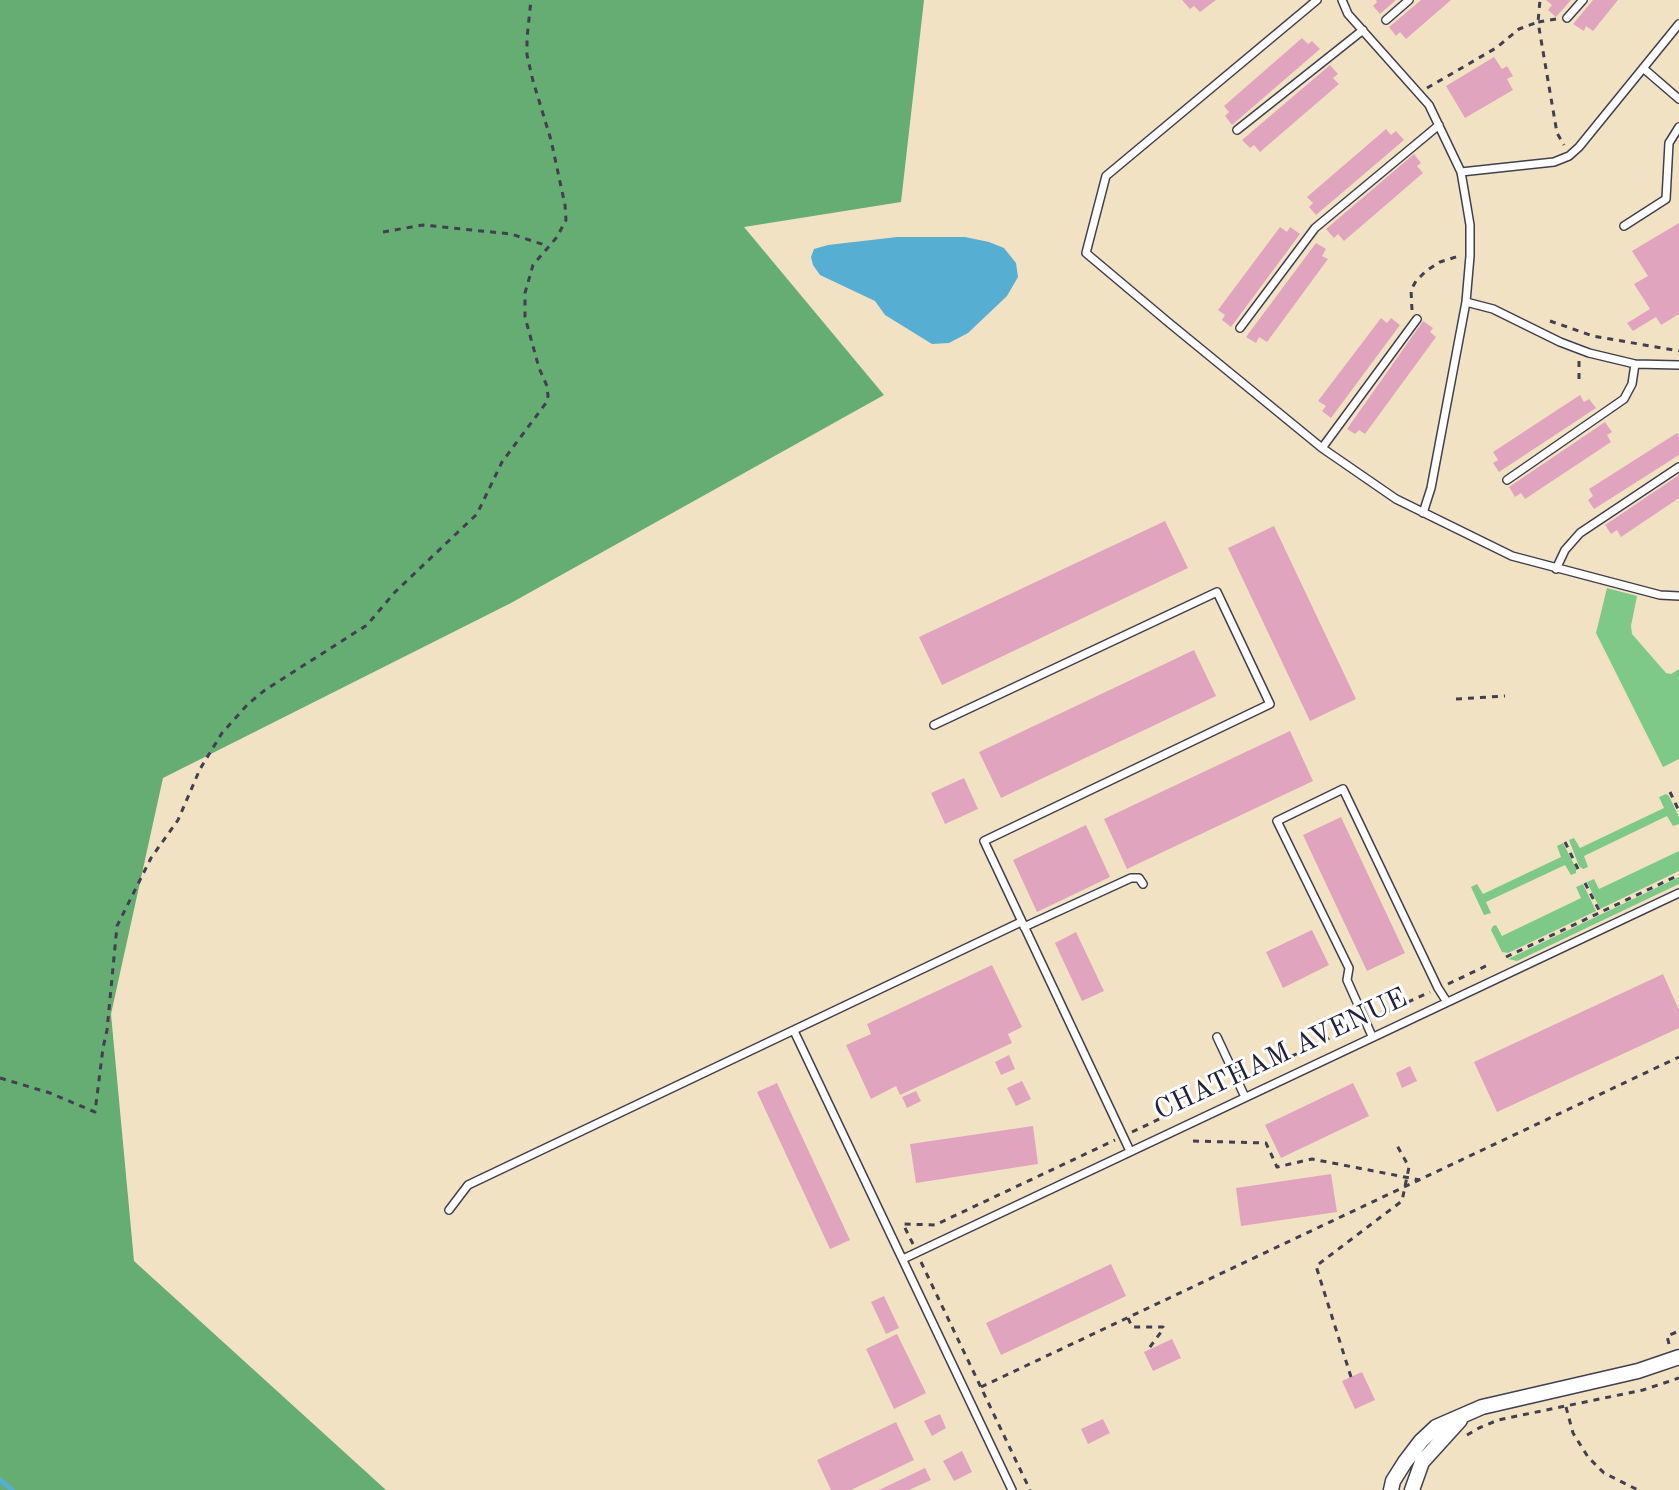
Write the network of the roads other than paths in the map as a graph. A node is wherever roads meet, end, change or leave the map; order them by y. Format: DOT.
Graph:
graph roads {
  1 [pos="1317,0"];
  2 [pos="1342,0"];
  3 [pos="1409,0"];
  4 [pos="1583,0"];
  5 [pos="1567,18"];
  6 [pos="1386,20"];
  7 [pos="1679,24"];
  8 [pos="1363,30"];
  9 [pos="1643,68"];
  10 [pos="1679,99"];
  11 [pos="1439,125"];
  12 [pos="1679,127"];
  13 [pos="1237,130"];
  14 [pos="1461,172"];
  15 [pos="1624,226"];
  16 [pos="1466,302"];
  17 [pos="1417,319"];
  18 [pos="1240,328"];
  19 [pos="1635,364"];
  20 [pos="1679,365"];
  21 [pos="1322,448"];
  22 [pos="1679,467"];
  23 [pos="1507,480"];
  24 [pos="1423,513"];
  25 [pos="1556,569"];
  26 [pos="1679,596"];
  27 [pos="934,725"];
  28 [pos="1143,884"];
  29 [pos="1679,893"];
  30 [pos="1022,925"];
  31 [pos="1447,1002"];
  32 [pos="794,1031"];
  33 [pos="1372,1036"];
  34 [pos="1217,1037"];
  35 [pos="1245,1097"];
  36 [pos="1130,1151"];
  37 [pos="449,1210"];
  38 [pos="903,1259"];
  39 [pos="1679,1357"];
  40 [pos="1469,1412"];
  41 [pos="1012,1490"];
  42 [pos="1391,1490"];
  43 [pos="1412,1490"];
  1 -- 21 [label="lane"];
  2 -- 8 [label="lane"];
  3 -- 6 [label="lane"];
  4 -- 5 [label="lane"];
  7 -- 9 [label="lane"];
  8 -- 11 [label="lane"];
  8 -- 13 [label="lane"];
  9 -- 10 [label="lane"];
  9 -- 14 [label="lane"];
  11 -- 14 [label="lane"];
  11 -- 18 [label="lane"];
  12 -- 15 [label="lane"];
  14 -- 16 [label="lane"];
  16 -- 19 [label="lane"];
  16 -- 24 [label="lane"];
  17 -- 21 [label="lane"];
  19 -- 20 [label="lane"];
  19 -- 23 [label="lane"];
  21 -- 24 [label="lane"];
  22 -- 25 [label="lane"];
  24 -- 25 [label="lane"];
  25 -- 26 [label="lane"];
  27 -- 30 [label="lane"];
  28 -- 30 [label="lane"];
  29 -- 31 [label="lane, CHATHAM AVENUE"];
  30 -- 32 [label="lane"];
  30 -- 36 [label="lane"];
  31 -- 33 [label="lane, CHATHAM AVENUE"];
  31 -- 33 [label="lane"];
  32 -- 37 [label="lane"];
  32 -- 38 [label="lane"];
  33 -- 35 [label="lane, CHATHAM AVENUE"];
  34 -- 35 [label="lane"];
  35 -- 36 [label="lane, CHATHAM AVENUE"];
  36 -- 38 [label="lane, CHATHAM AVENUE"];
  38 -- 41 [label="lane"];
  39 -- 40 [label="street"];
  40 -- 42 [label="street"];
  40 -- 43 [label="street"];
}
